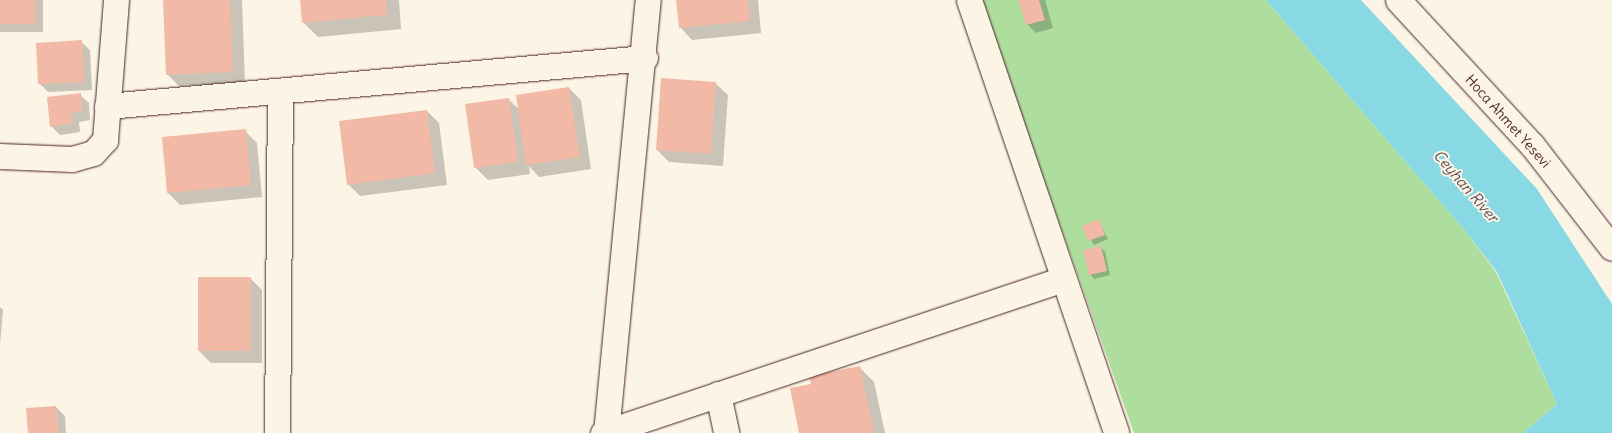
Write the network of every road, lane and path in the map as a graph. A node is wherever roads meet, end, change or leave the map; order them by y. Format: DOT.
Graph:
graph roads {
  1 [pos="116,0"];
  2 [pos="648,0"];
  3 [pos="969,0"];
  4 [pos="1398,0"];
  5 [pos="645,58"];
  6 [pos="280,90"];
  7 [pos="108,106"];
  8 [pos="0,156"];
  9 [pos="1612,248"];
  10 [pos="1063,279"];
  11 [pos="718,394"];
  12 [pos="605,432"];
  13 [pos="277,433"];
  14 [pos="726,433"];
  15 [pos="1116,433"];
  1 -- 7 [label="street"];
  2 -- 5 [label="street"];
  3 -- 10 [label="street"];
  4 -- 9 [label="street, Hoca Ahmet Yesevi"];
  5 -- 6 [label="street"];
  5 -- 12 [label="street"];
  6 -- 7 [label="street"];
  6 -- 13 [label="street"];
  7 -- 8 [label="street"];
  10 -- 11 [label="street"];
  10 -- 15 [label="street"];
  11 -- 12 [label="street"];
  11 -- 14 [label="street"];
}
